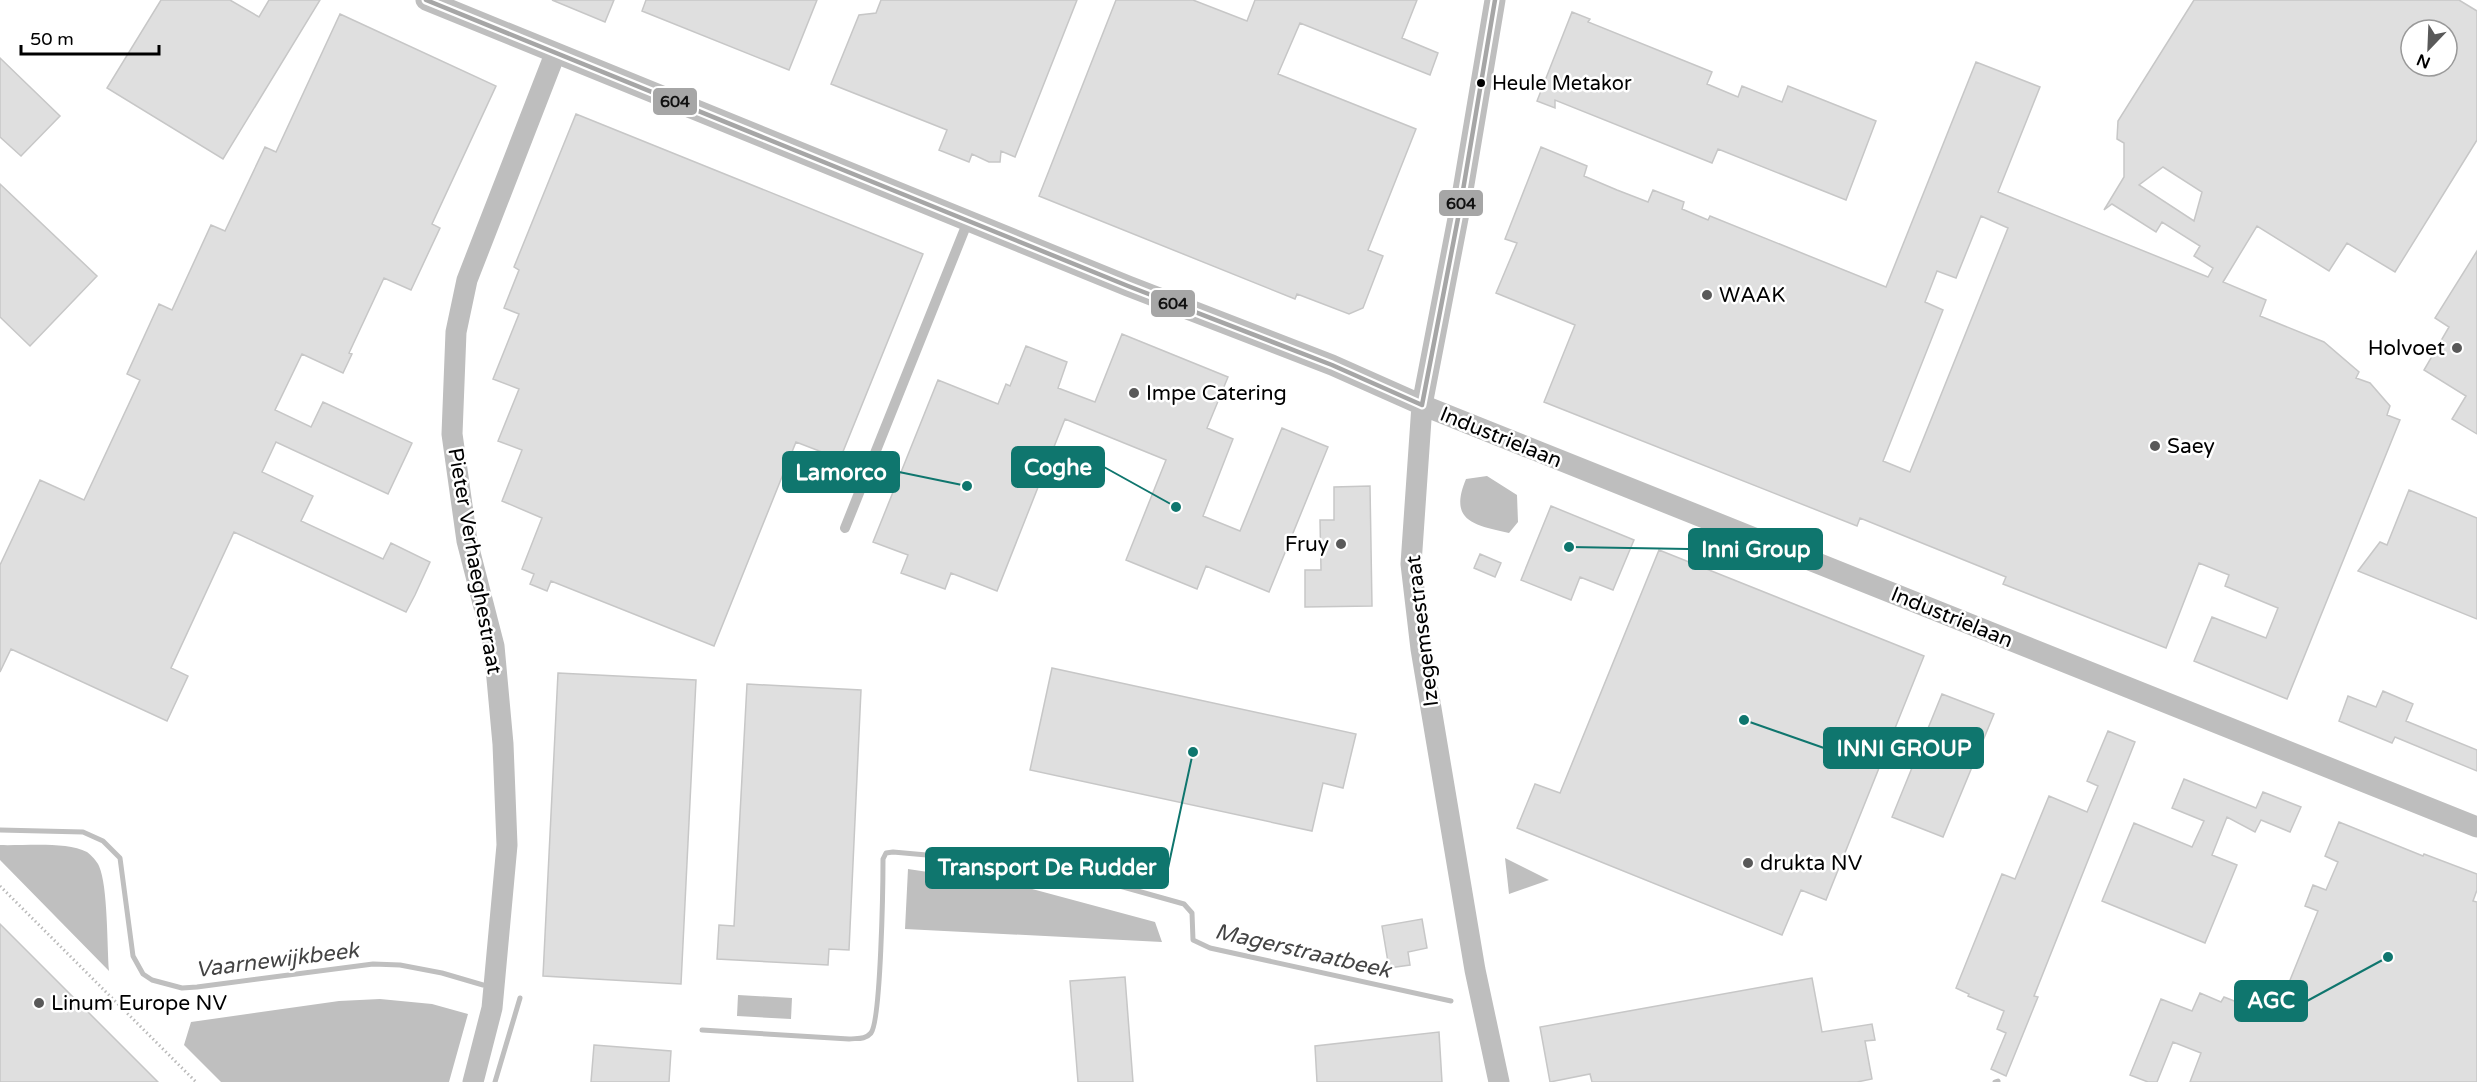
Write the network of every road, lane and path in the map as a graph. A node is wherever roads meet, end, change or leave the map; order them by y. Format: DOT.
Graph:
graph roads {
  1 [pos="426,0"];
  2 [pos="1495,0"];
  3 [pos="555,54"];
  4 [pos="968,221"];
  5 [pos="1422,405"];
  6 [pos="845,528"];
  7 [pos="2477,827"];
  8 [pos="0,886"];
  9 [pos="196,1082"];
  10 [pos="473,1082"];
  11 [pos="1499,1082"];
  1 -- 3 [label="street, Industrielaan"];
  2 -- 5 [label="street, Izegemsestraat"];
  3 -- 4 [label="street, Industrielaan"];
  3 -- 10 [label="street, Pieter Verhaeghestraat"];
  4 -- 5 [label="street, Industrielaan"];
  4 -- 6 [label="lane"];
  5 -- 7 [label="street, Industrielaan"];
  5 -- 11 [label="street, Izegemsestraat"];
  8 -- 9 [label="path"];
}
